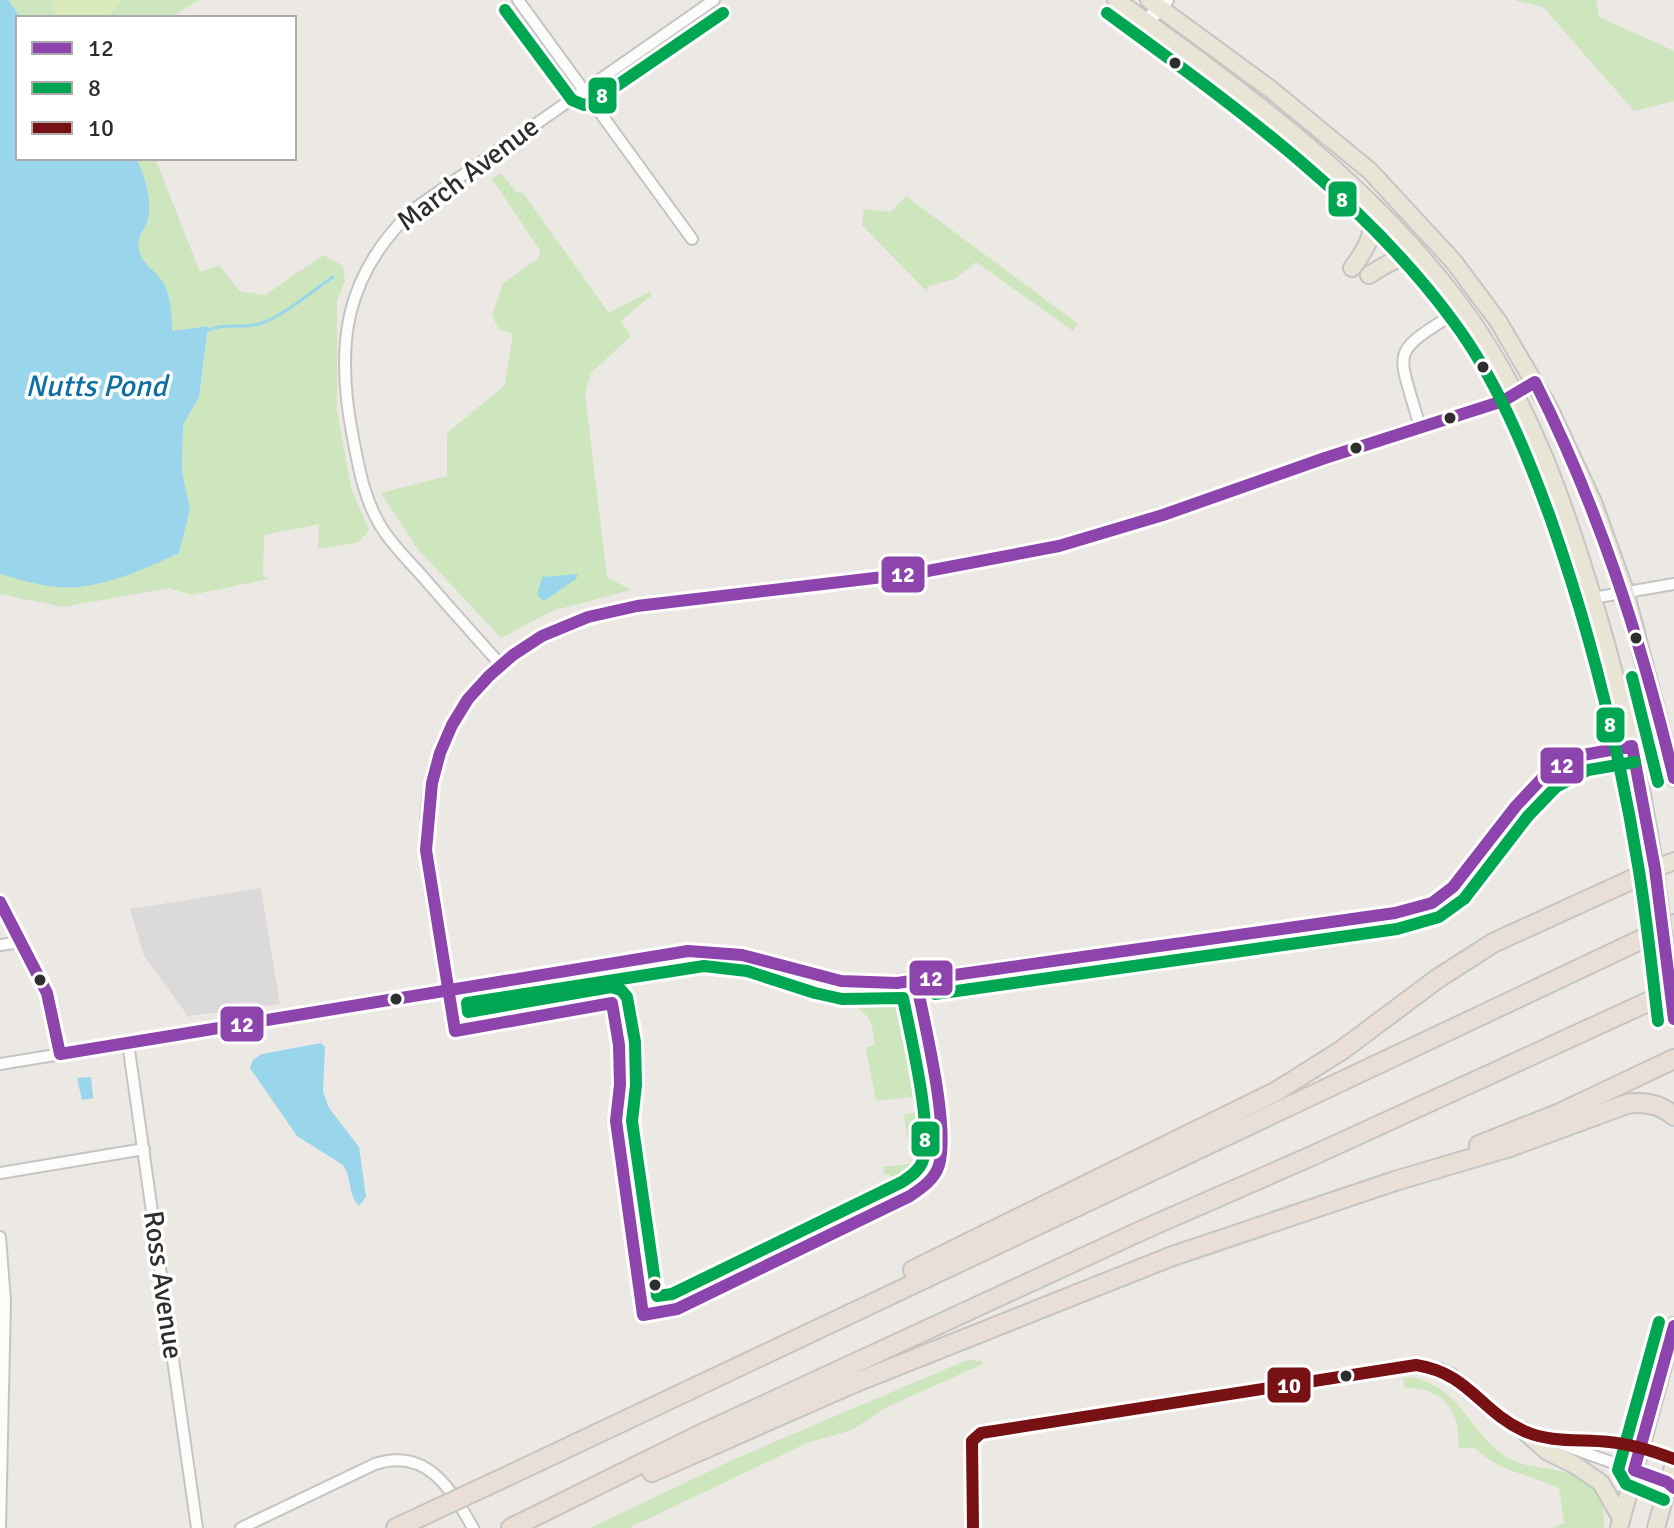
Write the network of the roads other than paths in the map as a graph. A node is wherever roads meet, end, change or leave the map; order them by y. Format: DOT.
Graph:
graph roads {
  1 [pos="518,0"];
  2 [pos="714,0"];
  3 [pos="1116,0"];
  4 [pos="1158,2"];
  5 [pos="1147,22"];
  6 [pos="584,89"];
  7 [pos="1359,194"];
  8 [pos="692,239"];
  9 [pos="1429,266"];
  10 [pos="1352,268"];
  11 [pos="1369,275"];
  12 [pos="1463,308"];
  13 [pos="1535,382"];
  14 [pos="1516,395"];
  15 [pos="1420,427"];
  16 [pos="1674,584"];
  17 [pos="1625,591"];
  18 [pos="1593,598"];
  19 [pos="500,664"];
  20 [pos="1632,746"];
  21 [pos="1674,778"];
  22 [pos="1674,861"];
  23 [pos="1655,869"];
  24 [pos="0,902"];
  25 [pos="1674,924"];
  26 [pos="21,942"];
  27 [pos="0,945"];
  28 [pos="449,990"];
  29 [pos="1674,990"];
  30 [pos="1674,1019"];
  31 [pos="128,1043"];
  32 [pos="60,1054"];
  33 [pos="1674,1059"];
  34 [pos="0,1064"];
  35 [pos="1674,1116"];
  36 [pos="144,1149"];
  37 [pos="0,1173"];
  38 [pos="1395,1181"];
  39 [pos="0,1237"];
  40 [pos="1674,1326"];
  41 [pos="778,1347"];
  42 [pos="1524,1431"];
  43 [pos="1557,1441"];
  44 [pos="1640,1446"];
  45 [pos="1674,1461"];
  46 [pos="1634,1470"];
  47 [pos="1667,1482"];
  48 [pos="567,1501"];
  49 [pos="1620,1523"];
  50 [pos="0,1528"];
  51 [pos="197,1528"];
  52 [pos="241,1528"];
  53 [pos="396,1528"];
  54 [pos="473,1528"];
  55 [pos="511,1528"];
  56 [pos="973,1528"];
  57 [pos="1656,1528"];
  1 -- 6 [label="street"];
  2 -- 6 [label="street, March Avenue"];
  3 -- 5 [label="main road"];
  4 -- 5 [label="street"];
  4 -- 13 [label="main road"];
  5 -- 7 [label="main road"];
  6 -- 8 [label="street"];
  6 -- 19 [label="street, March Avenue"];
  7 -- 9 [label="main road"];
  7 -- 10 [label="main road"];
  9 -- 11 [label="main road"];
  9 -- 12 [label="main road"];
  12 -- 14 [label="main road"];
  12 -- 15 [label="street"];
  13 -- 14 [label="street"];
  13 -- 17 [label="main road"];
  14 -- 15 [label="street"];
  14 -- 18 [label="main road"];
  15 -- 19 [label="street"];
  16 -- 17 [label="street"];
  17 -- 18 [label="street"];
  17 -- 21 [label="main road"];
  18 -- 20 [label="main road"];
  19 -- 28 [label="street"];
  20 -- 23 [label="main road"];
  20 -- 28 [label="street"];
  22 -- 23 [label="main road"];
  23 -- 30 [label="main road, bridge"];
  23 -- 41 [label="highway"];
  24 -- 26 [label="street"];
  25 -- 41 [label="highway"];
  26 -- 27 [label="street"];
  26 -- 32 [label="street"];
  28 -- 31 [label="street"];
  29 -- 48 [label="highway"];
  31 -- 32 [label="street"];
  31 -- 36 [label="street, Ross Avenue"];
  32 -- 34 [label="street"];
  33 -- 38 [label="highway"];
  35 -- 38 [label="highway"];
  36 -- 37 [label="street"];
  36 -- 51 [label="street, Ross Avenue"];
  38 -- 48 [label="highway"];
  39 -- 50 [label="street"];
  40 -- 44 [label="main road"];
  41 -- 53 [label="highway, bridge"];
  42 -- 43 [label="street"];
  42 -- 49 [label="main road"];
  42 -- 56 [label="street"];
  43 -- 44 [label="street"];
  43 -- 46 [label="street"];
  44 -- 45 [label="street"];
  44 -- 46 [label="main road"];
  45 -- 47 [label="main road"];
  46 -- 47 [label="street"];
  46 -- 49 [label="main road"];
  47 -- 57 [label="main road"];
  48 -- 55 [label="highway"];
  52 -- 54 [label="street"];
}
